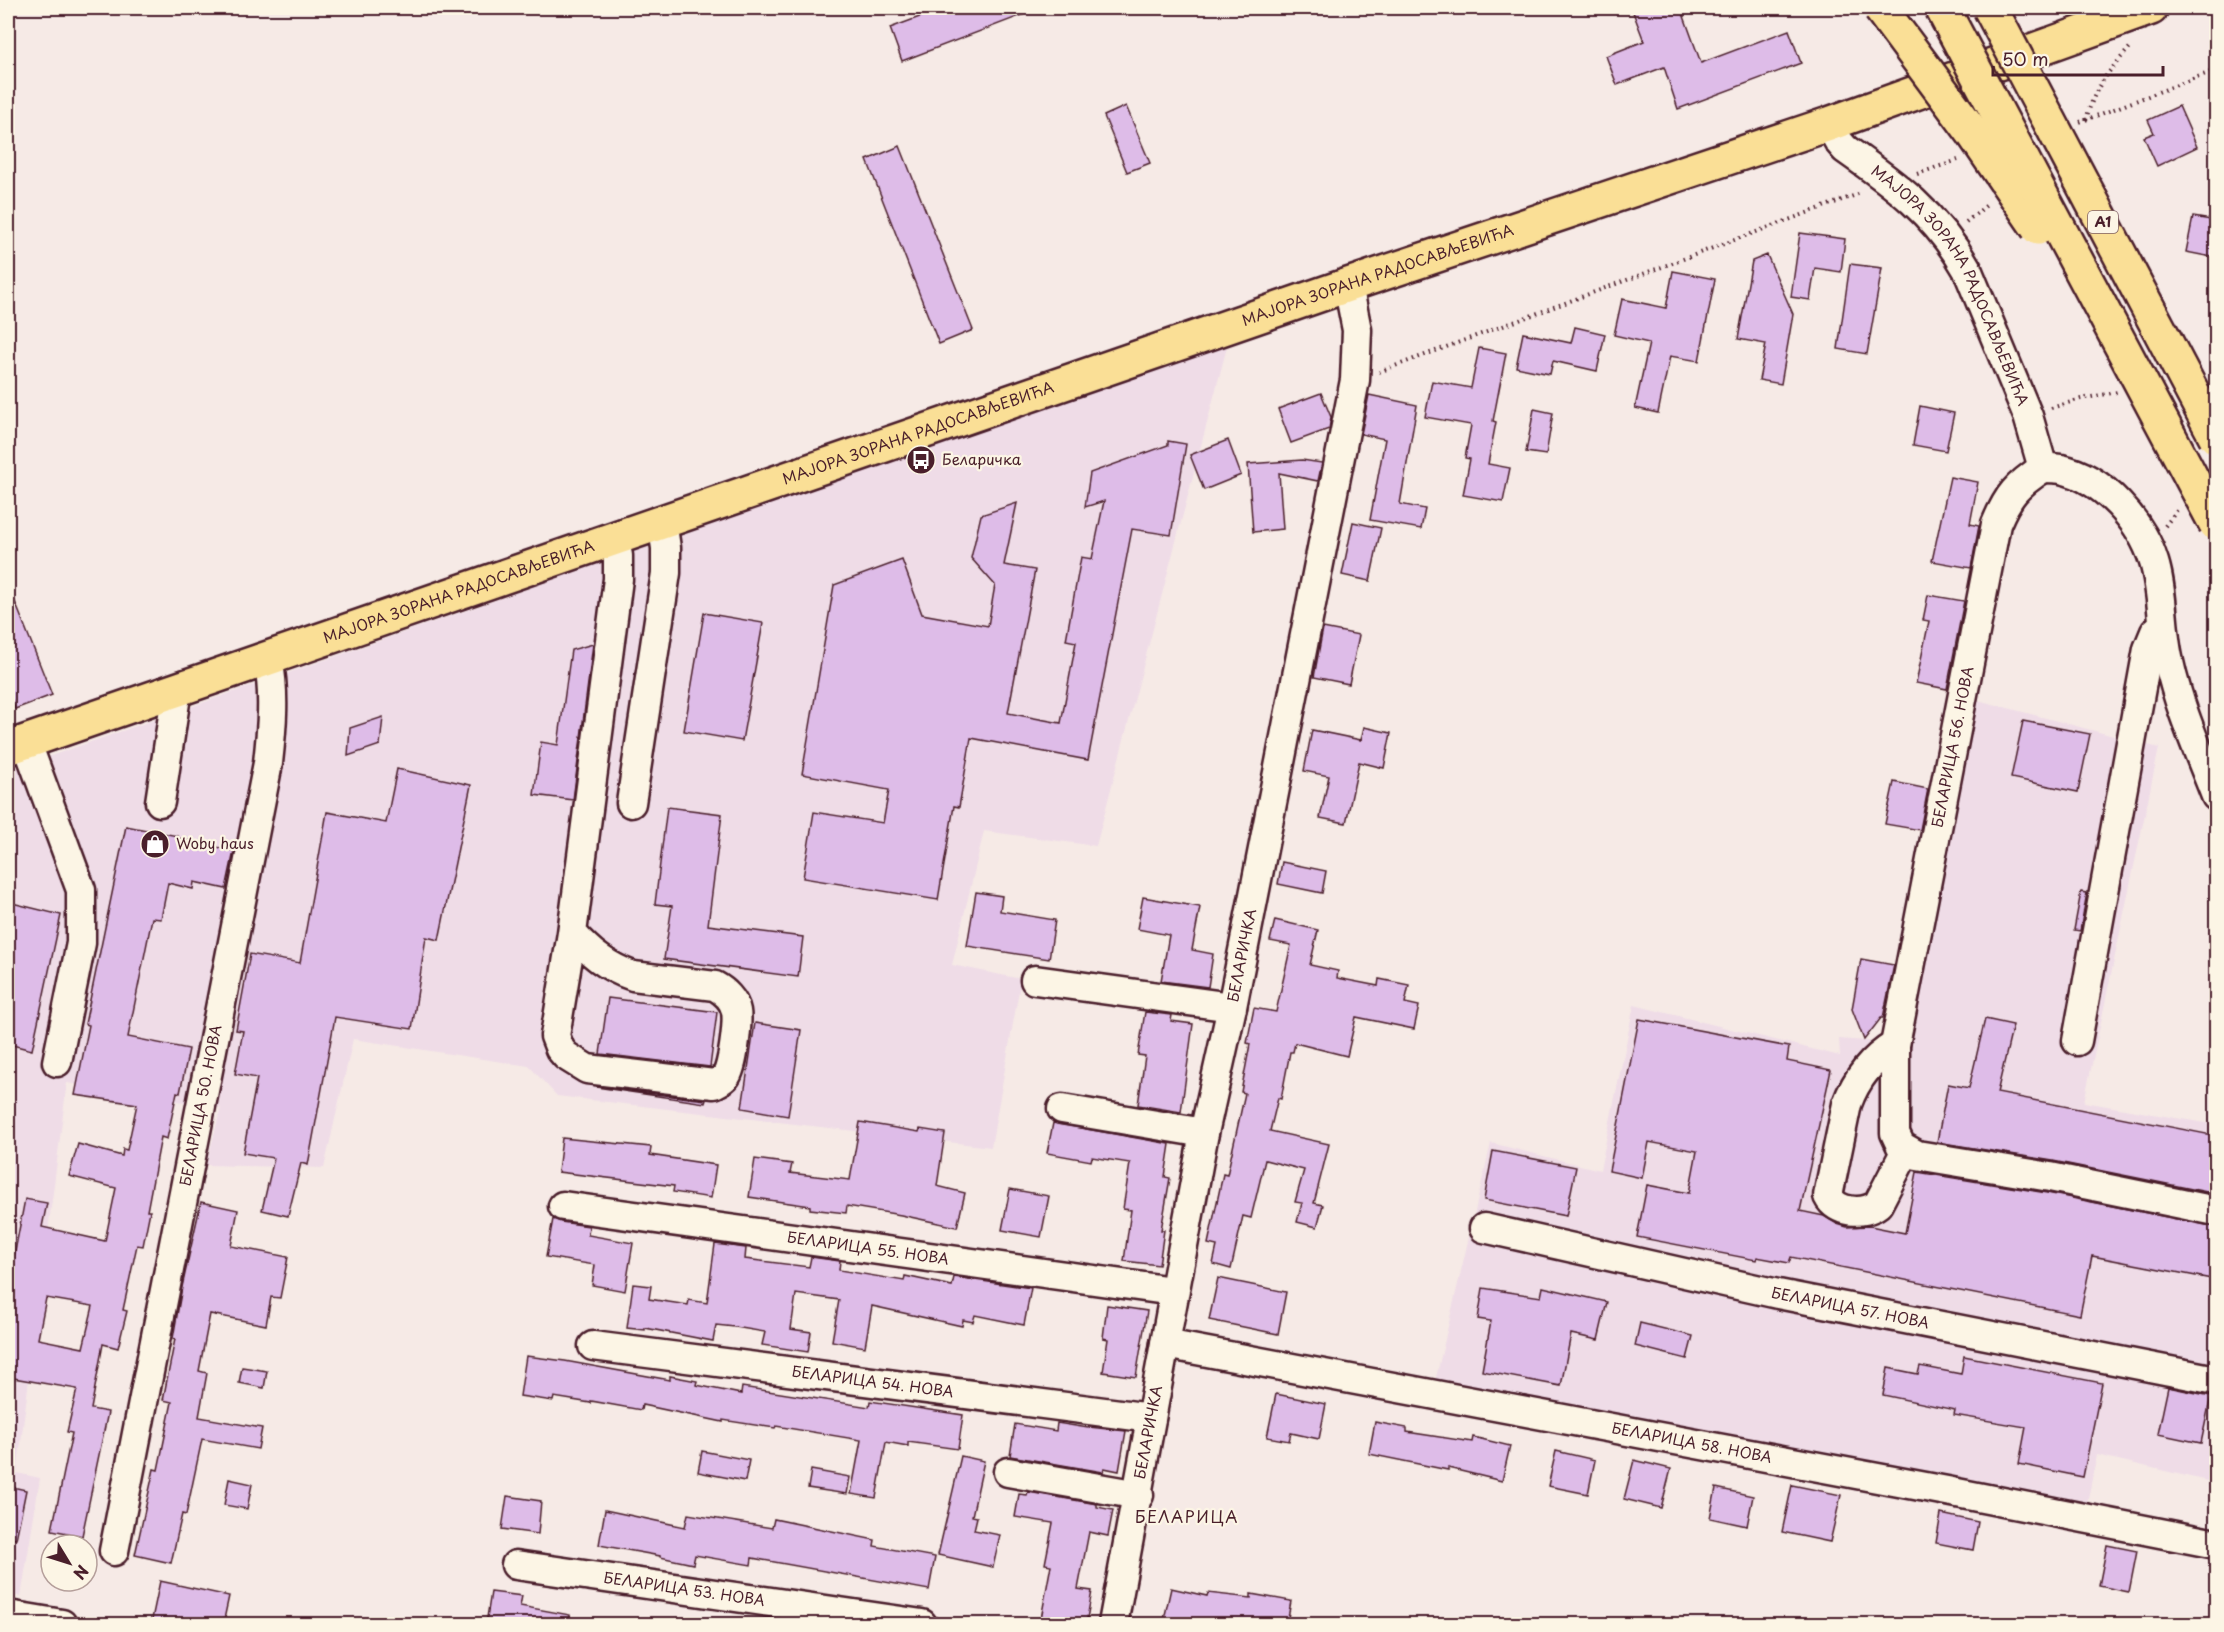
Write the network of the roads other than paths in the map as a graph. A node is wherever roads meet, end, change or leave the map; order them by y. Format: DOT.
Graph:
graph roads {
  1 [pos="1880,8"];
  2 [pos="1942,8"];
  3 [pos="1990,8"];
  4 [pos="2151,8"];
  5 [pos="1829,124"];
  6 [pos="1348,285"];
  7 [pos="2132,388"];
  8 [pos="2217,437"];
  9 [pos="2043,468"];
  10 [pos="662,520"];
  11 [pos="2217,524"];
  12 [pos="614,537"];
  13 [pos="2163,626"];
  14 [pos="268,658"];
  15 [pos="177,689"];
  16 [pos="17,744"];
  17 [pos="2217,796"];
  18 [pos="160,802"];
  19 [pos="631,803"];
  20 [pos="572,933"];
  21 [pos="1035,980"];
  22 [pos="1232,1007"];
  23 [pos="2077,1041"];
  24 [pos="1896,1044"];
  25 [pos="57,1062"];
  26 [pos="1062,1109"];
  27 [pos="1204,1133"];
  28 [pos="1906,1150"];
  29 [pos="563,1206"];
  30 [pos="2217,1211"];
  31 [pos="1484,1228"];
  32 [pos="1173,1291"];
  33 [pos="1165,1344"];
  34 [pos="593,1346"];
  35 [pos="2217,1380"];
  36 [pos="1151,1418"];
  37 [pos="1008,1472"];
  38 [pos="1138,1495"];
  39 [pos="2217,1544"];
  40 [pos="114,1551"];
  41 [pos="516,1565"];
  42 [pos="8,1615"];
  43 [pos="62,1624"];
  44 [pos="922,1624"];
  45 [pos="1113,1624"];
  1 -- 7 [label="main road, bridge"];
  2 -- 7 [label="main road, bridge"];
  3 -- 8 [label="main road, A1, bridge"];
  4 -- 5 [label="main road, МАЈОРА ЗОРАНА РАДОСАВЉЕВИЋА"];
  5 -- 6 [label="main road, МАЈОРА ЗОРАНА РАДОСАВЉЕВИЋА"];
  5 -- 9 [label="street, МАЈОРА ЗОРАНА РАДОСАВЉЕВИЋА"];
  6 -- 10 [label="main road, МАЈОРА ЗОРАНА РАДОСАВЉЕВИЋА"];
  6 -- 22 [label="street, БЕЛАРИЧКА"];
  7 -- 11 [label="main road, bridge"];
  9 -- 13 [label="street"];
  9 -- 24 [label="street, БЕЛАРИЦА 56. НОВА"];
  10 -- 12 [label="main road, МАЈОРА ЗОРАНА РАДОСАВЉЕВИЋА"];
  10 -- 19 [label="street"];
  12 -- 14 [label="main road, МАЈОРА ЗОРАНА РАДОСАВЉЕВИЋА"];
  12 -- 20 [label="street"];
  13 -- 17 [label="street"];
  13 -- 23 [label="street"];
  14 -- 15 [label="main road, МАЈОРА ЗОРАНА РАДОСАВЉЕВИЋА"];
  14 -- 40 [label="street, БЕЛАРИЦА 50. НОВА"];
  15 -- 16 [label="main road, МАЈОРА ЗОРАНА РАДОСАВЉЕВИЋА"];
  15 -- 18 [label="street"];
  16 -- 25 [label="street"];
  20 -- 20 [label="street"];
  21 -- 22 [label="street"];
  22 -- 27 [label="street, БЕЛАРИЧКА"];
  24 -- 28 [label="street, БЕЛАРИЦА 56. НОВА"];
  24 -- 28 [label="street"];
  26 -- 27 [label="street"];
  27 -- 32 [label="street, БЕЛАРИЧКА"];
  28 -- 30 [label="street"];
  29 -- 32 [label="street, БЕЛАРИЦА 55. НОВА"];
  31 -- 35 [label="street, БЕЛАРИЦА 57. НОВА"];
  32 -- 33 [label="street, БЕЛАРИЧКА"];
  33 -- 36 [label="street, БЕЛАРИЧКА"];
  33 -- 39 [label="street, БЕЛАРИЦА 58. НОВА"];
  34 -- 36 [label="street, БЕЛАРИЦА 54. НОВА"];
  36 -- 38 [label="street, БЕЛАРИЧКА"];
  37 -- 38 [label="street"];
  38 -- 45 [label="street, БЕЛАРИЧКА"];
  41 -- 44 [label="street, БЕЛАРИЦА 53. НОВА"];
  42 -- 43 [label="street"];
}
